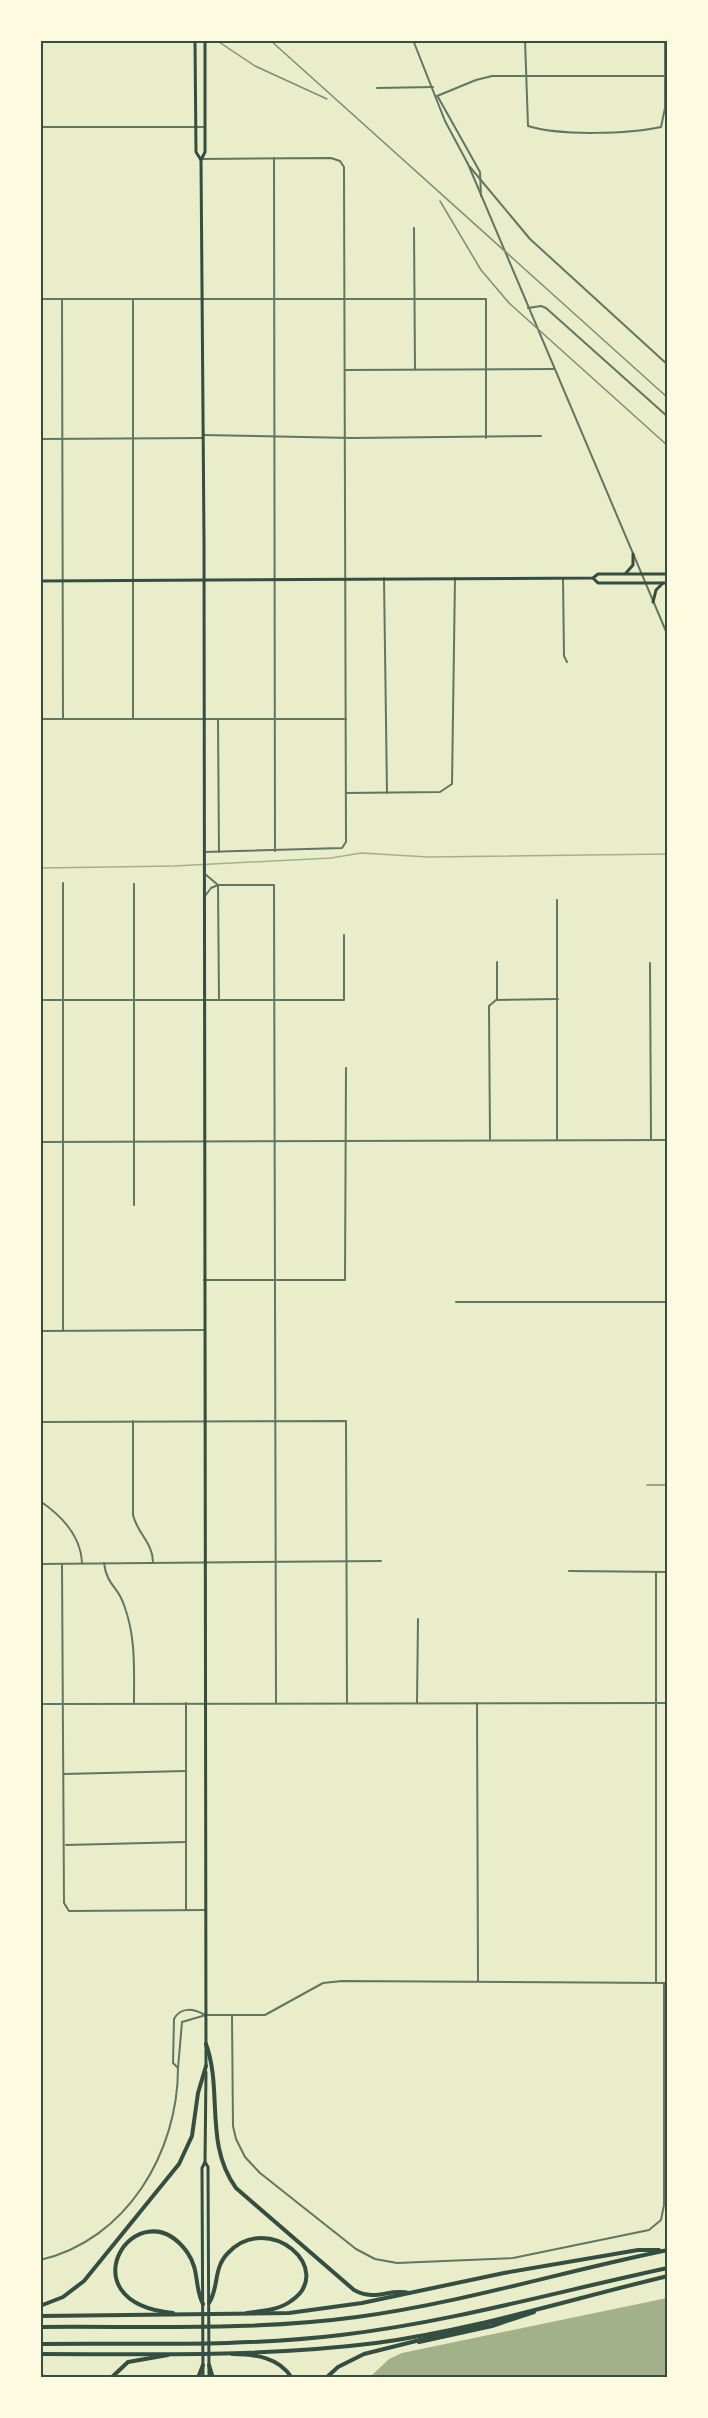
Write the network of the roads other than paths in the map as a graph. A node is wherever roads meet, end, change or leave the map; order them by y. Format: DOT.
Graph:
graph roads {
  1 [pos="195,40"];
  2 [pos="205,40"];
  3 [pos="413,40"];
  4 [pos="525,40"];
  5 [pos="665,40"];
  6 [pos="525,76"];
  7 [pos="665,76"];
  8 [pos="433,87"];
  9 [pos="377,88"];
  10 [pos="437,96"];
  11 [pos="196,127"];
  12 [pos="205,127"];
  13 [pos="40,128"];
  14 [pos="201,159"];
  15 [pos="274,159"];
  16 [pos="468,164"];
  17 [pos="482,182"];
  18 [pos="481,196"];
  19 [pos="414,228"];
  20 [pos="203,298"];
  21 [pos="274,298"];
  22 [pos="345,298"];
  23 [pos="40,299"];
  24 [pos="62,299"];
  25 [pos="133,299"];
  26 [pos="415,299"];
  27 [pos="528,308"];
  28 [pos="668,365"];
  29 [pos="554,369"];
  30 [pos="345,370"];
  31 [pos="415,370"];
  32 [pos="486,370"];
  33 [pos="668,417"];
  34 [pos="275,436"];
  35 [pos="541,436"];
  36 [pos="203,437"];
  37 [pos="345,437"];
  38 [pos="133,438"];
  39 [pos="486,438"];
  40 [pos="40,439"];
  41 [pos="62,439"];
  42 [pos="633,554"];
  43 [pos="624,574"];
  44 [pos="642,574"];
  45 [pos="668,574"];
  46 [pos="345,578"];
  47 [pos="384,578"];
  48 [pos="455,578"];
  49 [pos="563,578"];
  50 [pos="593,578"];
  51 [pos="204,579"];
  52 [pos="275,579"];
  53 [pos="62,580"];
  54 [pos="134,580"];
  55 [pos="40,581"];
  56 [pos="645,583"];
  57 [pos="666,583"];
  58 [pos="653,602"];
  59 [pos="668,636"];
  60 [pos="567,662"];
  61 [pos="40,719"];
  62 [pos="63,719"];
  63 [pos="134,719"];
  64 [pos="204,719"];
  65 [pos="218,719"];
  66 [pos="275,719"];
  67 [pos="346,719"];
  68 [pos="346,793"];
  69 [pos="387,793"];
  70 [pos="275,851"];
  71 [pos="204,852"];
  72 [pos="219,852"];
  73 [pos="204,873"];
  74 [pos="63,883"];
  75 [pos="134,884"];
  76 [pos="218,885"];
  77 [pos="204,897"];
  78 [pos="557,900"];
  79 [pos="344,935"];
  80 [pos="497,962"];
  81 [pos="650,963"];
  82 [pos="558,999"];
  83 [pos="40,1000"];
  84 [pos="63,1000"];
  85 [pos="134,1000"];
  86 [pos="204,1000"];
  87 [pos="219,1000"];
  88 [pos="275,1000"];
  89 [pos="497,1000"];
  90 [pos="346,1068"];
  91 [pos="204,1140"];
  92 [pos="275,1140"];
  93 [pos="346,1140"];
  94 [pos="490,1140"];
  95 [pos="557,1140"];
  96 [pos="651,1140"];
  97 [pos="668,1140"];
  98 [pos="134,1141"];
  99 [pos="40,1142"];
  100 [pos="63,1142"];
  101 [pos="134,1205"];
  102 [pos="204,1280"];
  103 [pos="275,1280"];
  104 [pos="456,1302"];
  105 [pos="668,1302"];
  106 [pos="204,1329"];
  107 [pos="40,1331"];
  108 [pos="63,1331"];
  109 [pos="133,1421"];
  110 [pos="205,1421"];
  111 [pos="275,1421"];
  112 [pos="40,1422"];
  113 [pos="40,1501"];
  114 [pos="275,1561"];
  115 [pos="348,1561"];
  116 [pos="381,1561"];
  117 [pos="153,1562"];
  118 [pos="205,1562"];
  119 [pos="82,1563"];
  120 [pos="104,1563"];
  121 [pos="40,1564"];
  122 [pos="62,1564"];
  123 [pos="569,1571"];
  124 [pos="656,1572"];
  125 [pos="668,1572"];
  126 [pos="418,1619"];
  127 [pos="205,1702"];
  128 [pos="134,1703"];
  129 [pos="186,1703"];
  130 [pos="276,1703"];
  131 [pos="347,1703"];
  132 [pos="417,1703"];
  133 [pos="477,1703"];
  134 [pos="656,1703"];
  135 [pos="668,1703"];
  136 [pos="40,1704"];
  137 [pos="64,1704"];
  138 [pos="186,1771"];
  139 [pos="64,1774"];
  140 [pos="186,1842"];
  141 [pos="64,1845"];
  142 [pos="186,1910"];
  143 [pos="205,1910"];
  144 [pos="478,1981"];
  145 [pos="656,1983"];
  146 [pos="666,1983"];
  147 [pos="206,2015"];
  148 [pos="232,2016"];
  149 [pos="206,2044"];
  150 [pos="206,2066"];
  151 [pos="178,2068"];
  152 [pos="205,2162"];
  153 [pos="667,2250"];
  154 [pos="40,2260"];
  155 [pos="668,2268"];
  156 [pos="668,2276"];
  157 [pos="409,2293"];
  158 [pos="209,2303"];
  159 [pos="202,2304"];
  160 [pos="40,2306"];
  161 [pos="551,2306"];
  162 [pos="40,2316"];
  163 [pos="188,2316"];
  164 [pos="238,2316"];
  165 [pos="40,2327"];
  166 [pos="40,2344"];
  167 [pos="187,2352"];
  168 [pos="222,2352"];
  169 [pos="40,2354"];
  170 [pos="203,2365"];
  171 [pos="209,2365"];
  172 [pos="40,2375"];
  173 [pos="45,2378"];
  174 [pos="111,2378"];
  175 [pos="200,2378"];
  176 [pos="211,2378"];
  177 [pos="292,2378"];
  178 [pos="326,2378"];
  1 -- 11 [label="main road"];
  2 -- 12 [label="main road"];
  3 -- 8 [label="street"];
  4 -- 6 [label="street"];
  5 -- 7 [label="street"];
  6 -- 7 [label="street"];
  6 -- 7 [label="street"];
  6 -- 10 [label="street"];
  8 -- 9 [label="street"];
  8 -- 10 [label="street"];
  10 -- 16 [label="street"];
  10 -- 17 [label="street"];
  11 -- 12 [label="street"];
  11 -- 13 [label="street"];
  11 -- 14 [label="main road"];
  12 -- 14 [label="main road"];
  14 -- 15 [label="street"];
  14 -- 20 [label="main road"];
  15 -- 21 [label="street"];
  15 -- 22 [label="street"];
  16 -- 17 [label="street"];
  16 -- 18 [label="street"];
  17 -- 18 [label="street"];
  17 -- 28 [label="street"];
  18 -- 27 [label="street"];
  19 -- 26 [label="street"];
  20 -- 21 [label="street"];
  20 -- 25 [label="street"];
  20 -- 36 [label="main road"];
  21 -- 22 [label="street"];
  21 -- 34 [label="street"];
  22 -- 26 [label="street"];
  22 -- 30 [label="street"];
  23 -- 24 [label="street"];
  24 -- 25 [label="street"];
  24 -- 41 [label="street"];
  25 -- 38 [label="street"];
  26 -- 31 [label="street"];
  26 -- 32 [label="street"];
  27 -- 29 [label="street"];
  27 -- 33 [label="street"];
  29 -- 32 [label="street"];
  29 -- 42 [label="street"];
  30 -- 31 [label="street"];
  30 -- 37 [label="street"];
  31 -- 32 [label="street"];
  32 -- 39 [label="street"];
  34 -- 36 [label="street"];
  34 -- 37 [label="street"];
  34 -- 52 [label="street"];
  35 -- 39 [label="street"];
  36 -- 38 [label="street"];
  36 -- 51 [label="main road"];
  37 -- 39 [label="street"];
  37 -- 46 [label="street"];
  38 -- 41 [label="street"];
  38 -- 54 [label="street"];
  40 -- 41 [label="street"];
  41 -- 53 [label="street"];
  42 -- 43 [label="main road"];
  42 -- 44 [label="street"];
  43 -- 44 [label="main road"];
  43 -- 50 [label="main road"];
  44 -- 45 [label="main road"];
  44 -- 56 [label="street"];
  46 -- 47 [label="main road"];
  46 -- 52 [label="main road"];
  46 -- 67 [label="street"];
  47 -- 48 [label="main road"];
  47 -- 69 [label="street"];
  48 -- 49 [label="main road"];
  48 -- 69 [label="street"];
  49 -- 50 [label="main road"];
  49 -- 60 [label="street"];
  50 -- 56 [label="main road"];
  51 -- 52 [label="main road"];
  51 -- 54 [label="main road"];
  51 -- 64 [label="main road"];
  52 -- 66 [label="street"];
  53 -- 54 [label="main road"];
  53 -- 55 [label="main road"];
  53 -- 62 [label="street"];
  54 -- 63 [label="street"];
  56 -- 57 [label="main road"];
  56 -- 58 [label="street"];
  57 -- 58 [label="main road"];
  58 -- 59 [label="street"];
  61 -- 62 [label="street"];
  62 -- 63 [label="street"];
  63 -- 64 [label="street"];
  64 -- 65 [label="street"];
  64 -- 71 [label="main road"];
  65 -- 66 [label="street"];
  65 -- 72 [label="street"];
  66 -- 67 [label="street"];
  66 -- 70 [label="street"];
  67 -- 68 [label="street"];
  68 -- 69 [label="street"];
  68 -- 70 [label="street"];
  70 -- 72 [label="street"];
  71 -- 72 [label="street"];
  71 -- 73 [label="main road"];
  73 -- 76 [label="street"];
  73 -- 77 [label="main road"];
  74 -- 84 [label="street"];
  75 -- 85 [label="street"];
  76 -- 77 [label="street"];
  76 -- 87 [label="street"];
  76 -- 88 [label="street"];
  77 -- 86 [label="main road"];
  78 -- 82 [label="street"];
  79 -- 88 [label="street"];
  80 -- 89 [label="street"];
  81 -- 96 [label="street"];
  82 -- 89 [label="street"];
  82 -- 95 [label="street"];
  83 -- 84 [label="street"];
  84 -- 85 [label="street"];
  84 -- 100 [label="street"];
  85 -- 86 [label="street"];
  85 -- 98 [label="street"];
  86 -- 87 [label="street"];
  86 -- 91 [label="main road"];
  87 -- 88 [label="street"];
  88 -- 92 [label="street"];
  89 -- 94 [label="street"];
  90 -- 93 [label="street"];
  91 -- 92 [label="street"];
  91 -- 98 [label="street"];
  91 -- 102 [label="main road"];
  92 -- 93 [label="street"];
  92 -- 103 [label="street"];
  93 -- 94 [label="street"];
  93 -- 103 [label="street"];
  94 -- 95 [label="street"];
  95 -- 96 [label="street"];
  96 -- 97 [label="street"];
  98 -- 100 [label="street"];
  98 -- 101 [label="street"];
  99 -- 100 [label="street"];
  100 -- 108 [label="street"];
  102 -- 103 [label="street"];
  102 -- 106 [label="main road"];
  103 -- 111 [label="street"];
  104 -- 105 [label="street"];
  106 -- 108 [label="street"];
  106 -- 110 [label="main road"];
  107 -- 108 [label="street"];
  109 -- 110 [label="street"];
  109 -- 112 [label="street"];
  109 -- 117 [label="street"];
  110 -- 111 [label="street"];
  110 -- 118 [label="main road"];
  111 -- 114 [label="street"];
  111 -- 115 [label="street"];
  113 -- 119 [label="street"];
  114 -- 115 [label="street"];
  114 -- 118 [label="street"];
  114 -- 130 [label="street"];
  115 -- 116 [label="street"];
  115 -- 131 [label="street"];
  117 -- 118 [label="street"];
  117 -- 120 [label="street"];
  118 -- 127 [label="main road"];
  119 -- 120 [label="street"];
  119 -- 122 [label="street"];
  120 -- 128 [label="street"];
  121 -- 122 [label="street"];
  122 -- 137 [label="street"];
  123 -- 124 [label="street"];
  124 -- 125 [label="street"];
  124 -- 134 [label="street"];
  126 -- 132 [label="street"];
  127 -- 129 [label="street"];
  127 -- 130 [label="street"];
  127 -- 143 [label="main road"];
  128 -- 129 [label="street"];
  128 -- 137 [label="street"];
  129 -- 138 [label="street"];
  130 -- 131 [label="street"];
  131 -- 132 [label="street"];
  132 -- 133 [label="street"];
  133 -- 134 [label="street"];
  133 -- 144 [label="street"];
  134 -- 135 [label="street"];
  134 -- 145 [label="street"];
  136 -- 137 [label="street"];
  137 -- 139 [label="street"];
  138 -- 139 [label="street"];
  138 -- 140 [label="street"];
  139 -- 141 [label="street"];
  140 -- 141 [label="street"];
  140 -- 142 [label="street"];
  141 -- 142 [label="street"];
  142 -- 143 [label="street"];
  143 -- 147 [label="main road"];
  144 -- 145 [label="street"];
  144 -- 148 [label="street"];
  145 -- 146 [label="street"];
  146 -- 148 [label="street"];
  147 -- 148 [label="street"];
  147 -- 149 [label="main road"];
  147 -- 151 [label="street"];
  147 -- 151 [label="street"];
  149 -- 150 [label="main road"];
  149 -- 157 [label="highway"];
  150 -- 152 [label="main road"];
  150 -- 160 [label="highway"];
  151 -- 154 [label="street"];
  152 -- 158 [label="main road"];
  152 -- 159 [label="main road"];
  153 -- 157 [label="highway"];
  153 -- 165 [label="highway"];
  155 -- 166 [label="highway"];
  156 -- 161 [label="highway"];
  157 -- 164 [label="highway"];
  158 -- 164 [label="highway"];
  158 -- 171 [label="main road"];
  159 -- 163 [label="highway"];
  159 -- 170 [label="main road"];
  161 -- 168 [label="highway"];
  161 -- 178 [label="highway"];
  162 -- 163 [label="highway"];
  163 -- 164 [label="highway"];
  167 -- 168 [label="highway"];
  167 -- 169 [label="highway"];
  167 -- 174 [label="highway"];
  168 -- 177 [label="highway"];
  170 -- 175 [label="highway"];
  171 -- 176 [label="highway"];
  172 -- 173 [label="highway"];
}
